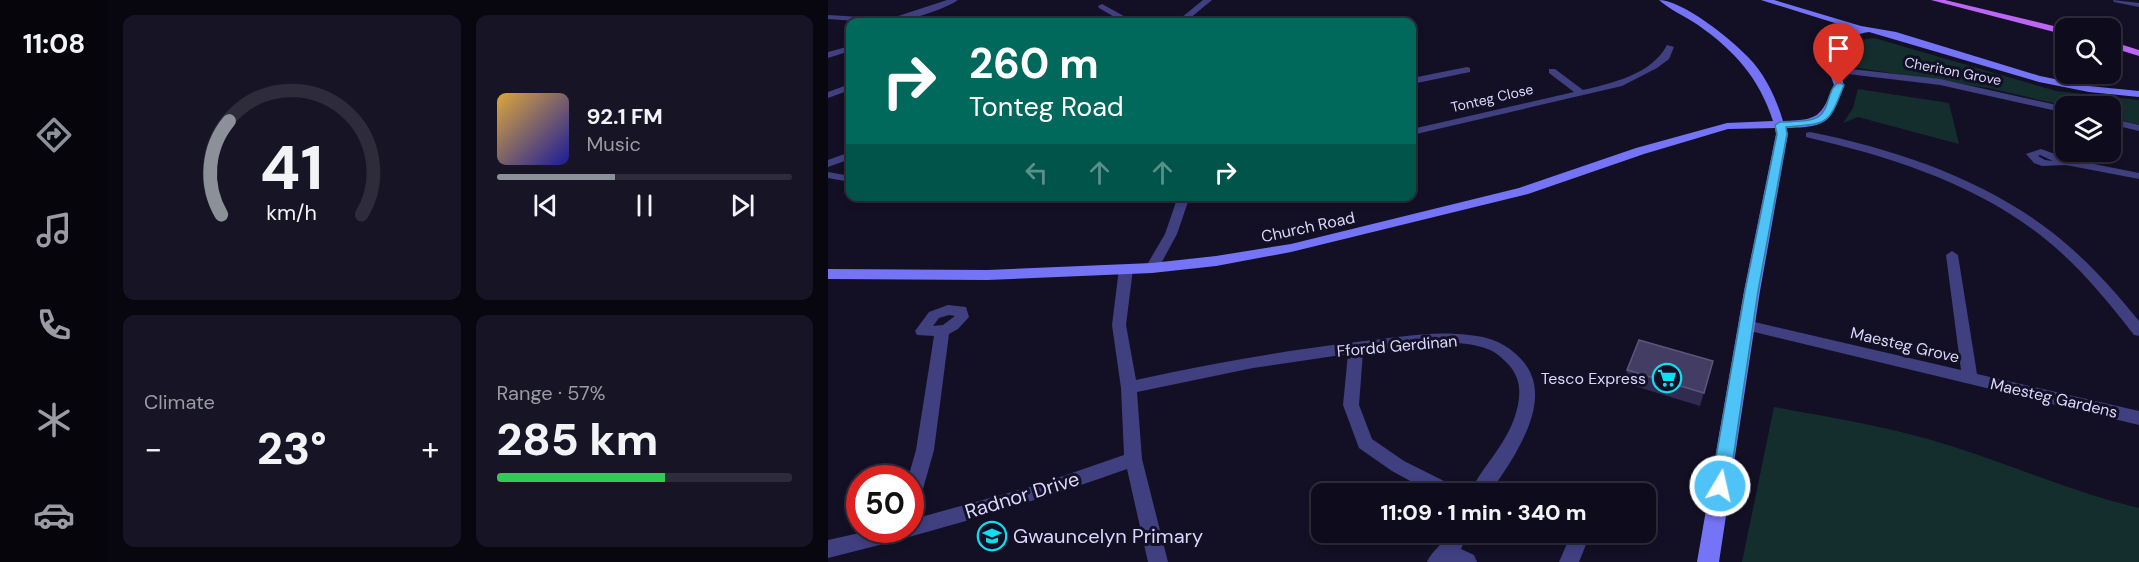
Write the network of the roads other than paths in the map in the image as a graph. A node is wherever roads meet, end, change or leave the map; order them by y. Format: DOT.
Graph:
graph roads {
  1 [pos="954,0"];
  2 [pos="1208,0"];
  3 [pos="1663,0"];
  4 [pos="1765,0"];
  5 [pos="1935,0"];
  6 [pos="1951,0"];
  7 [pos="2117,0"];
  8 [pos="2139,5"];
  9 [pos="1102,6"];
  10 [pos="828,17"];
  11 [pos="900,18"];
  12 [pos="1122,18"];
  13 [pos="1186,18"];
  14 [pos="846,19"];
  15 [pos="2055,24"];
  16 [pos="1863,28"];
  17 [pos="2055,29"];
  18 [pos="2121,38"];
  19 [pos="2131,40"];
  20 [pos="1670,47"];
  21 [pos="2121,47"];
  22 [pos="846,50"];
  23 [pos="2139,53"];
  24 [pos="828,55"];
  25 [pos="1467,70"];
  26 [pos="1834,70"];
  27 [pos="1552,71"];
  28 [pos="1416,80"];
  29 [pos="846,88"];
  30 [pos="1580,92"];
  31 [pos="828,94"];
  32 [pos="2139,94"];
  33 [pos="2055,108"];
  34 [pos="2121,124"];
  35 [pos="1780,125"];
  36 [pos="2139,128"];
  37 [pos="1416,129"];
  38 [pos="1810,135"];
  39 [pos="846,157"];
  40 [pos="2066,162"];
  41 [pos="828,164"];
  42 [pos="828,175"];
  43 [pos="2139,176"];
  44 [pos="846,178"];
  45 [pos="1182,201"];
  46 [pos="1952,255"];
  47 [pos="1152,268"];
  48 [pos="1126,269"];
  49 [pos="828,274"];
  50 [pos="1746,325"];
  51 [pos="2139,331"];
  52 [pos="942,332"];
  53 [pos="1356,348"];
  54 [pos="1970,379"];
  55 [pos="1129,388"];
  56 [pos="2139,418"];
  57 [pos="1133,459"];
  58 [pos="921,465"];
  59 [pos="1431,483"];
  60 [pos="1487,483"];
  61 [pos="924,525"];
  62 [pos="853,543"];
  63 [pos="1454,543"];
  64 [pos="1577,543"];
  65 [pos="828,549"];
  66 [pos="1442,557"];
  67 [pos="1158,562"];
  68 [pos="1467,562"];
  69 [pos="1569,562"];
  70 [pos="1708,562"];
  1 -- 11 [label="street"];
  2 -- 13 [label="street"];
  3 -- 35 [label="main road"];
  4 -- 16 [label="main road"];
  5 -- 17 [label="main road"];
  6 -- 15 [label="main road"];
  7 -- 8 [label="street"];
  9 -- 12 [label="street"];
  10 -- 14 [label="street"];
  16 -- 26 [label="main road, Church Road"];
  16 -- 32 [label="main road"];
  18 -- 19 [label="main road"];
  20 -- 30 [label="street, Tonteg Close"];
  21 -- 23 [label="main road"];
  22 -- 24 [label="street"];
  25 -- 28 [label="street"];
  26 -- 33 [label="street, Cheriton Grove"];
  26 -- 35 [label="main road, Church Road"];
  27 -- 30 [label="street, Tonteg Close"];
  29 -- 31 [label="street"];
  30 -- 37 [label="street, Tonteg Close"];
  34 -- 36 [label="street"];
  35 -- 47 [label="main road, Church Road"];
  35 -- 50 [label="main road"];
  38 -- 51 [label="street"];
  39 -- 41 [label="street"];
  40 -- 43 [label="street"];
  42 -- 44 [label="street"];
  45 -- 47 [label="street"];
  46 -- 54 [label="street, Maesteg Grove"];
  47 -- 48 [label="main road, Church Road"];
  48 -- 49 [label="main road, Church Road"];
  48 -- 55 [label="street"];
  50 -- 54 [label="street, Maesteg Grove"];
  50 -- 70 [label="main road"];
  52 -- 58 [label="street"];
  53 -- 55 [label="street, Ffordd Gerdinan"];
  53 -- 59 [label="street"];
  53 -- 60 [label="street, Ffordd Gerdinan"];
  54 -- 56 [label="street, Maesteg Gardens"];
  55 -- 57 [label="street"];
  57 -- 61 [label="street, Radnor Drive"];
  57 -- 67 [label="street"];
  62 -- 65 [label="street, Radnor Drive"];
  63 -- 66 [label="street"];
  64 -- 69 [label="street"];
  66 -- 68 [label="street"];
}
